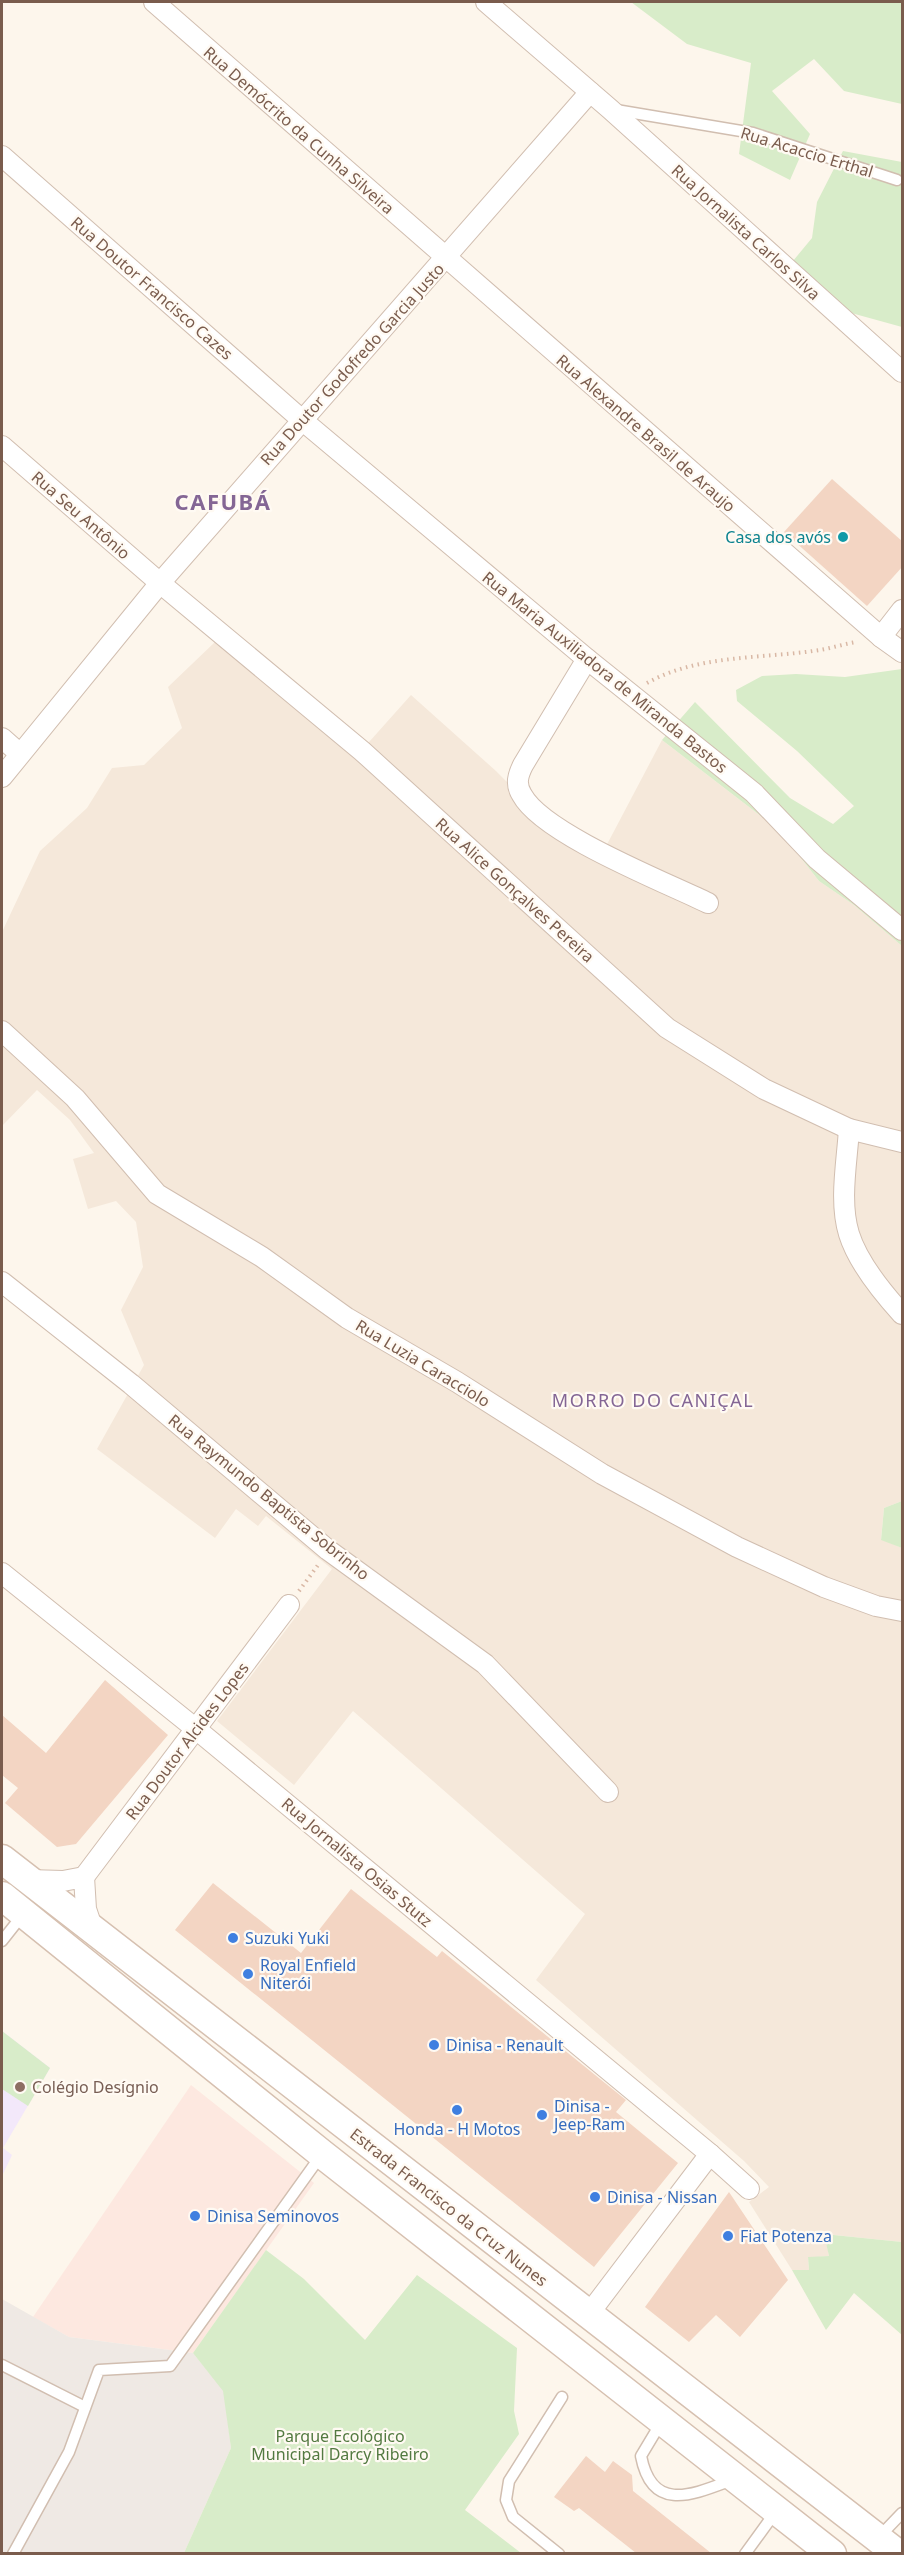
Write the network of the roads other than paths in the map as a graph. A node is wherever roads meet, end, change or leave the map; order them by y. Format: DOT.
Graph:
graph roads {
  1 [pos="154,2"];
  2 [pos="486,2"];
  3 [pos="590,92"];
  4 [pos="610,109"];
  5 [pos="2,156"];
  6 [pos="897,180"];
  7 [pos="445,259"];
  8 [pos="903,372"];
  9 [pos="302,420"];
  10 [pos="2,446"];
  11 [pos="160,583"];
  12 [pos="903,610"];
  13 [pos="881,637"];
  14 [pos="903,652"];
  15 [pos="587,659"];
  16 [pos="2,738"];
  17 [pos="20,754"];
  18 [pos="2,777"];
  19 [pos="708,903"];
  20 [pos="903,930"];
  21 [pos="2,1031"];
  22 [pos="849,1129"];
  23 [pos="903,1142"];
  24 [pos="2,1282"];
  25 [pos="903,1314"];
  26 [pos="2,1573"];
  27 [pos="289,1605"];
  28 [pos="903,1611"];
  29 [pos="196,1729"];
  30 [pos="609,1792"];
  31 [pos="2,1859"];
  32 [pos="84,1877"];
  33 [pos="28,1880"];
  34 [pos="17,1916"];
  35 [pos="94,1933"];
  36 [pos="2,1941"];
  37 [pos="322,2154"];
  38 [pos="710,2154"];
  39 [pos="749,2189"];
  40 [pos="588,2315"];
  41 [pos="2,2365"];
  42 [pos="562,2397"];
  43 [pos="85,2407"];
  44 [pos="663,2421"];
  45 [pos="736,2478"];
  46 [pos="777,2510"];
  47 [pos="903,2513"];
  48 [pos="888,2546"];
  49 [pos="13,2553"];
  50 [pos="559,2553"];
  51 [pos="745,2553"];
  52 [pos="832,2553"];
  1 -- 7 [label="street, Rua Demócrito da Cunha Silveira"];
  2 -- 3 [label="street, Rua Jornalista Carlos Silva"];
  3 -- 4 [label="street, Rua Jornalista Carlos Silva"];
  3 -- 7 [label="street, Rua Doutor Godofredo Garcia Justo"];
  4 -- 6 [label="lane, Rua Acaccio Erthal"];
  4 -- 8 [label="street, Rua Jornalista Carlos Silva"];
  5 -- 9 [label="street, Rua Doutor Francisco Cazes"];
  7 -- 9 [label="street, Rua Doutor Godofredo Garcia Justo"];
  7 -- 13 [label="street, Rua Alexandre Brasil de Araujo"];
  9 -- 11 [label="street, Rua Doutor Godofredo Garcia Justo"];
  9 -- 15 [label="street, Rua Maria Auxiliadora de Miranda Bastos"];
  10 -- 11 [label="street, Rua Seu Antônio"];
  11 -- 17 [label="street, Rua Doutor Godofredo Garcia Justo"];
  11 -- 22 [label="street, Rua Alice Gonçalves Pereira"];
  12 -- 13 [label="street"];
  13 -- 14 [label="street, Rua Alexandre Brasil de Araujo"];
  15 -- 19 [label="street"];
  15 -- 20 [label="street, Rua Maria Auxiliadora de Miranda Bastos"];
  16 -- 17 [label="street"];
  17 -- 18 [label="street, Rua Doutor Godofredo Garcia Justo"];
  21 -- 28 [label="street, Rua Luzia Caracciolo"];
  22 -- 23 [label="street, Rua Alice Gonçalves Pereira"];
  22 -- 25 [label="street"];
  24 -- 30 [label="street, Rua Raymundo Baptista Sobrinho"];
  26 -- 29 [label="street, Rua Jornalista Osias Stutz"];
  27 -- 29 [label="street, Rua Doutor Alcides Lopes"];
  29 -- 32 [label="street, Rua Doutor Alcides Lopes"];
  29 -- 38 [label="street, Rua Jornalista Osias Stutz"];
  31 -- 33 [label="main road, Estrada Francisco da Cruz Nunes"];
  32 -- 33 [label="street"];
  32 -- 35 [label="street"];
  33 -- 35 [label="main road, Estrada Francisco da Cruz Nunes"];
  34 -- 36 [label="lane"];
  34 -- 37 [label="main road"];
  35 -- 40 [label="main road, Estrada Francisco da Cruz Nunes"];
  37 -- 43 [label="lane"];
  37 -- 44 [label="main road"];
  38 -- 39 [label="street, Rua Jornalista Osias Stutz"];
  38 -- 40 [label="street"];
  40 -- 48 [label="main road, Estrada Francisco da Cruz Nunes"];
  41 -- 43 [label="lane"];
  42 -- 50 [label="lane"];
  43 -- 49 [label="lane"];
  44 -- 45 [label="main road"];
  44 -- 45 [label="lane"];
  45 -- 46 [label="main road"];
  46 -- 51 [label="lane"];
  46 -- 52 [label="main road"];
  47 -- 48 [label="lane"];
}
